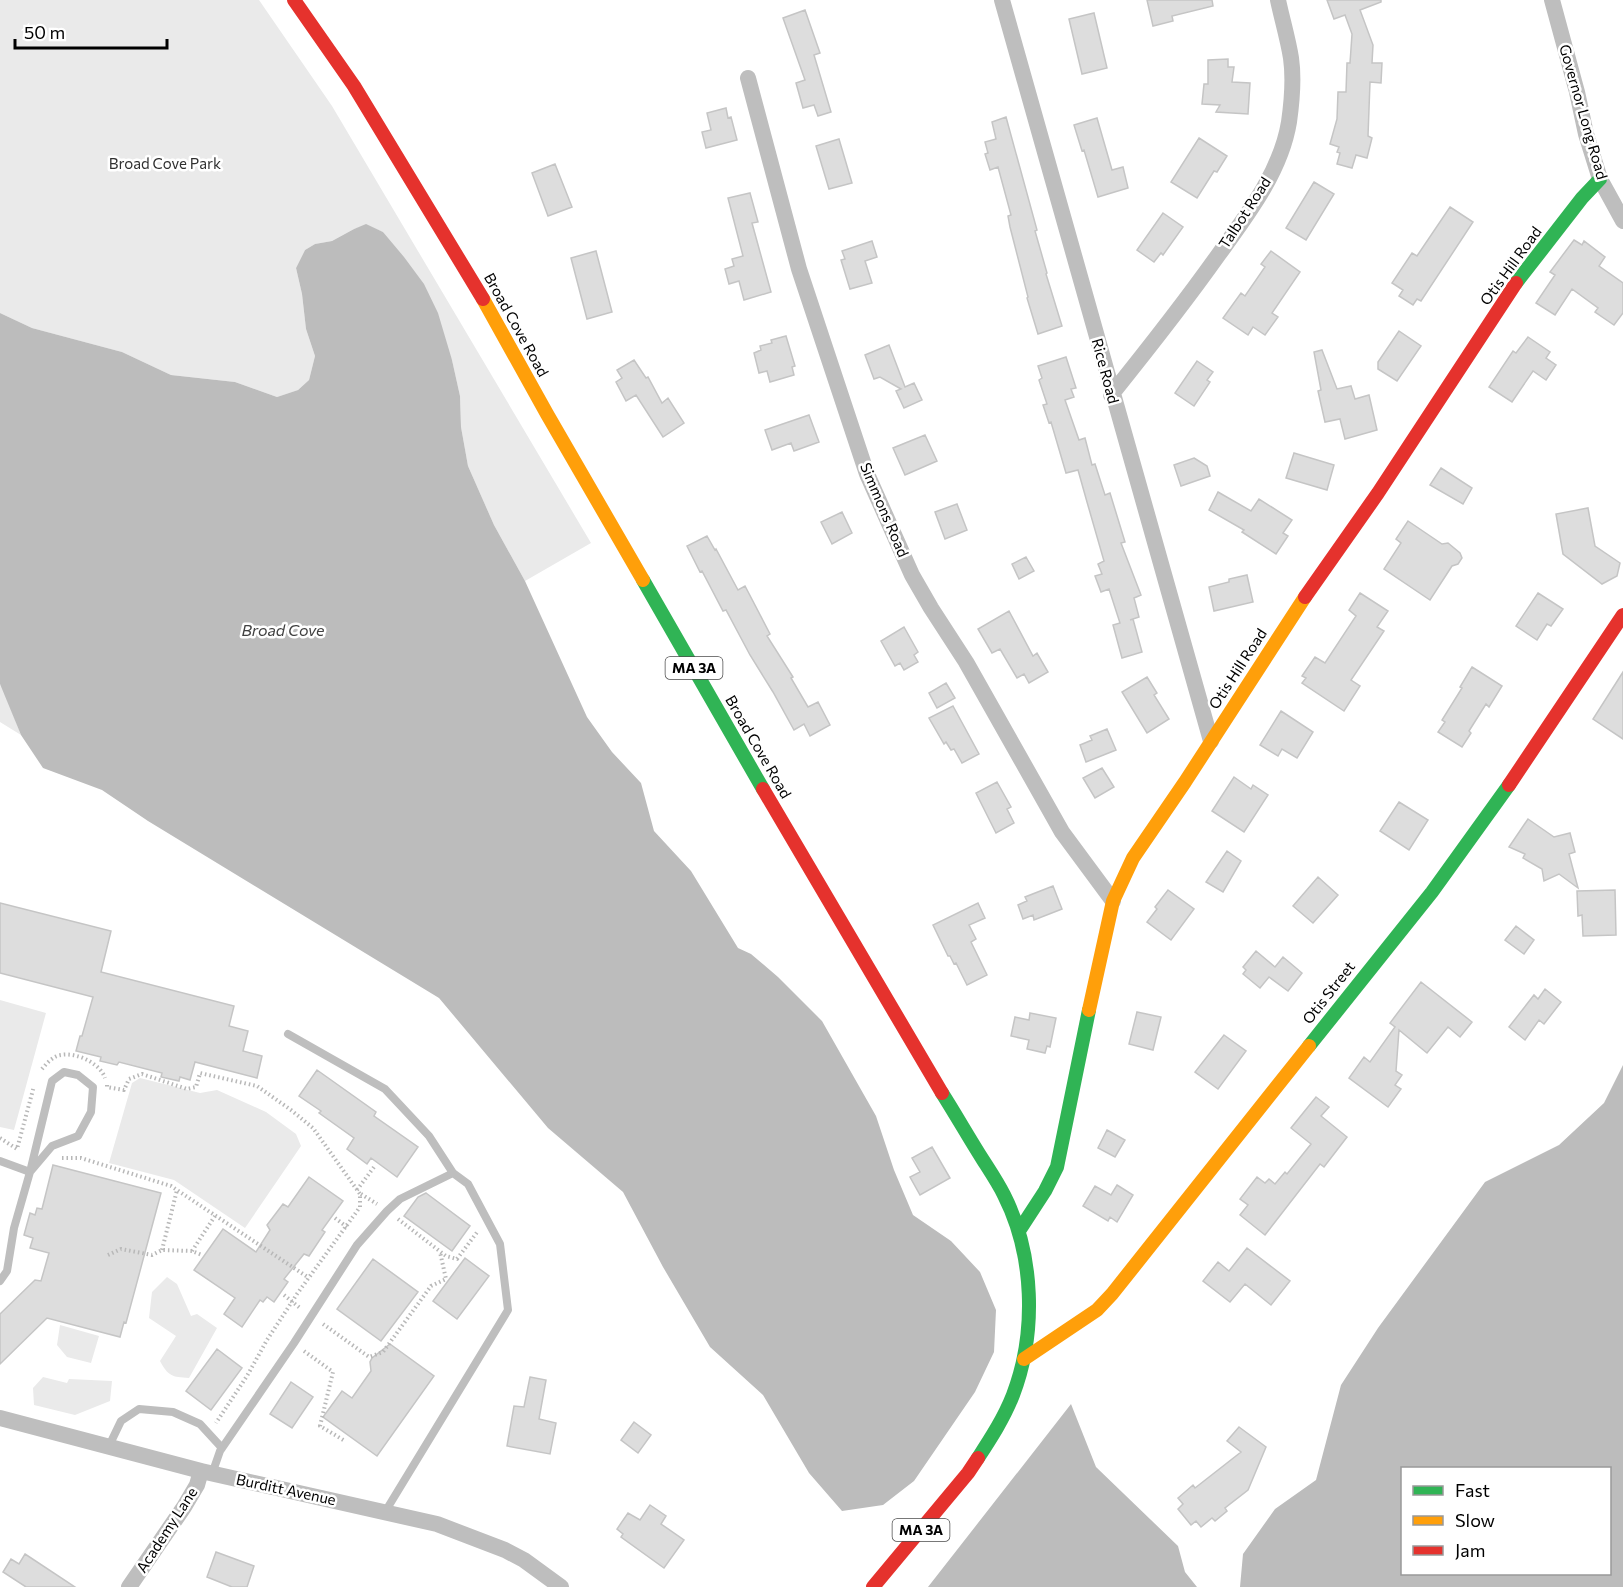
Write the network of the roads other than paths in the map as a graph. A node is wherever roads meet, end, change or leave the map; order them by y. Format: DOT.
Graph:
graph roads {
  1 [pos="294,0"];
  2 [pos="1002,0"];
  3 [pos="1278,0"];
  4 [pos="1552,0"];
  5 [pos="748,78"];
  6 [pos="1600,179"];
  7 [pos="1623,221"];
  8 [pos="1111,395"];
  9 [pos="1623,615"];
  10 [pos="1211,741"];
  11 [pos="1113,901"];
  12 [pos="288,1034"];
  13 [pos="0,1161"];
  14 [pos="30,1172"];
  15 [pos="453,1173"];
  16 [pos="1019,1231"];
  17 [pos="0,1281"];
  18 [pos="1024,1359"];
  19 [pos="0,1418"];
  20 [pos="110,1446"];
  21 [pos="222,1448"];
  22 [pos="207,1473"];
  23 [pos="385,1512"];
  24 [pos="129,1587"];
  25 [pos="561,1587"];
  26 [pos="873,1587"];
  1 -- 16 [label="street, Broad Cove Road / MA 3A"];
  2 -- 8 [label="street, Rice Road"];
  3 -- 8 [label="street, Talbot Road"];
  4 -- 6 [label="street, Governor Long Road"];
  5 -- 11 [label="street, Simmons Road"];
  6 -- 7 [label="street, Governor Long Road"];
  6 -- 10 [label="street, Otis Hill Road"];
  8 -- 10 [label="street, Rice Road"];
  9 -- 18 [label="street, Otis Street"];
  10 -- 11 [label="street, Otis Hill Road"];
  11 -- 16 [label="street, Otis Hill Road"];
  12 -- 15 [label="lane"];
  13 -- 14 [label="lane"];
  14 -- 14 [label="lane"];
  14 -- 17 [label="lane"];
  15 -- 21 [label="lane"];
  15 -- 23 [label="lane"];
  16 -- 18 [label="street, Broad Cove Road / MA 3A"];
  18 -- 26 [label="street, Broad Cove Road / MA 3A"];
  19 -- 20 [label="street, Burditt Avenue"];
  20 -- 21 [label="lane"];
  20 -- 22 [label="street, Burditt Avenue"];
  21 -- 22 [label="lane"];
  22 -- 23 [label="street, Burditt Avenue"];
  22 -- 24 [label="street, Academy Lane"];
  23 -- 25 [label="street, Burditt Avenue"];
}
